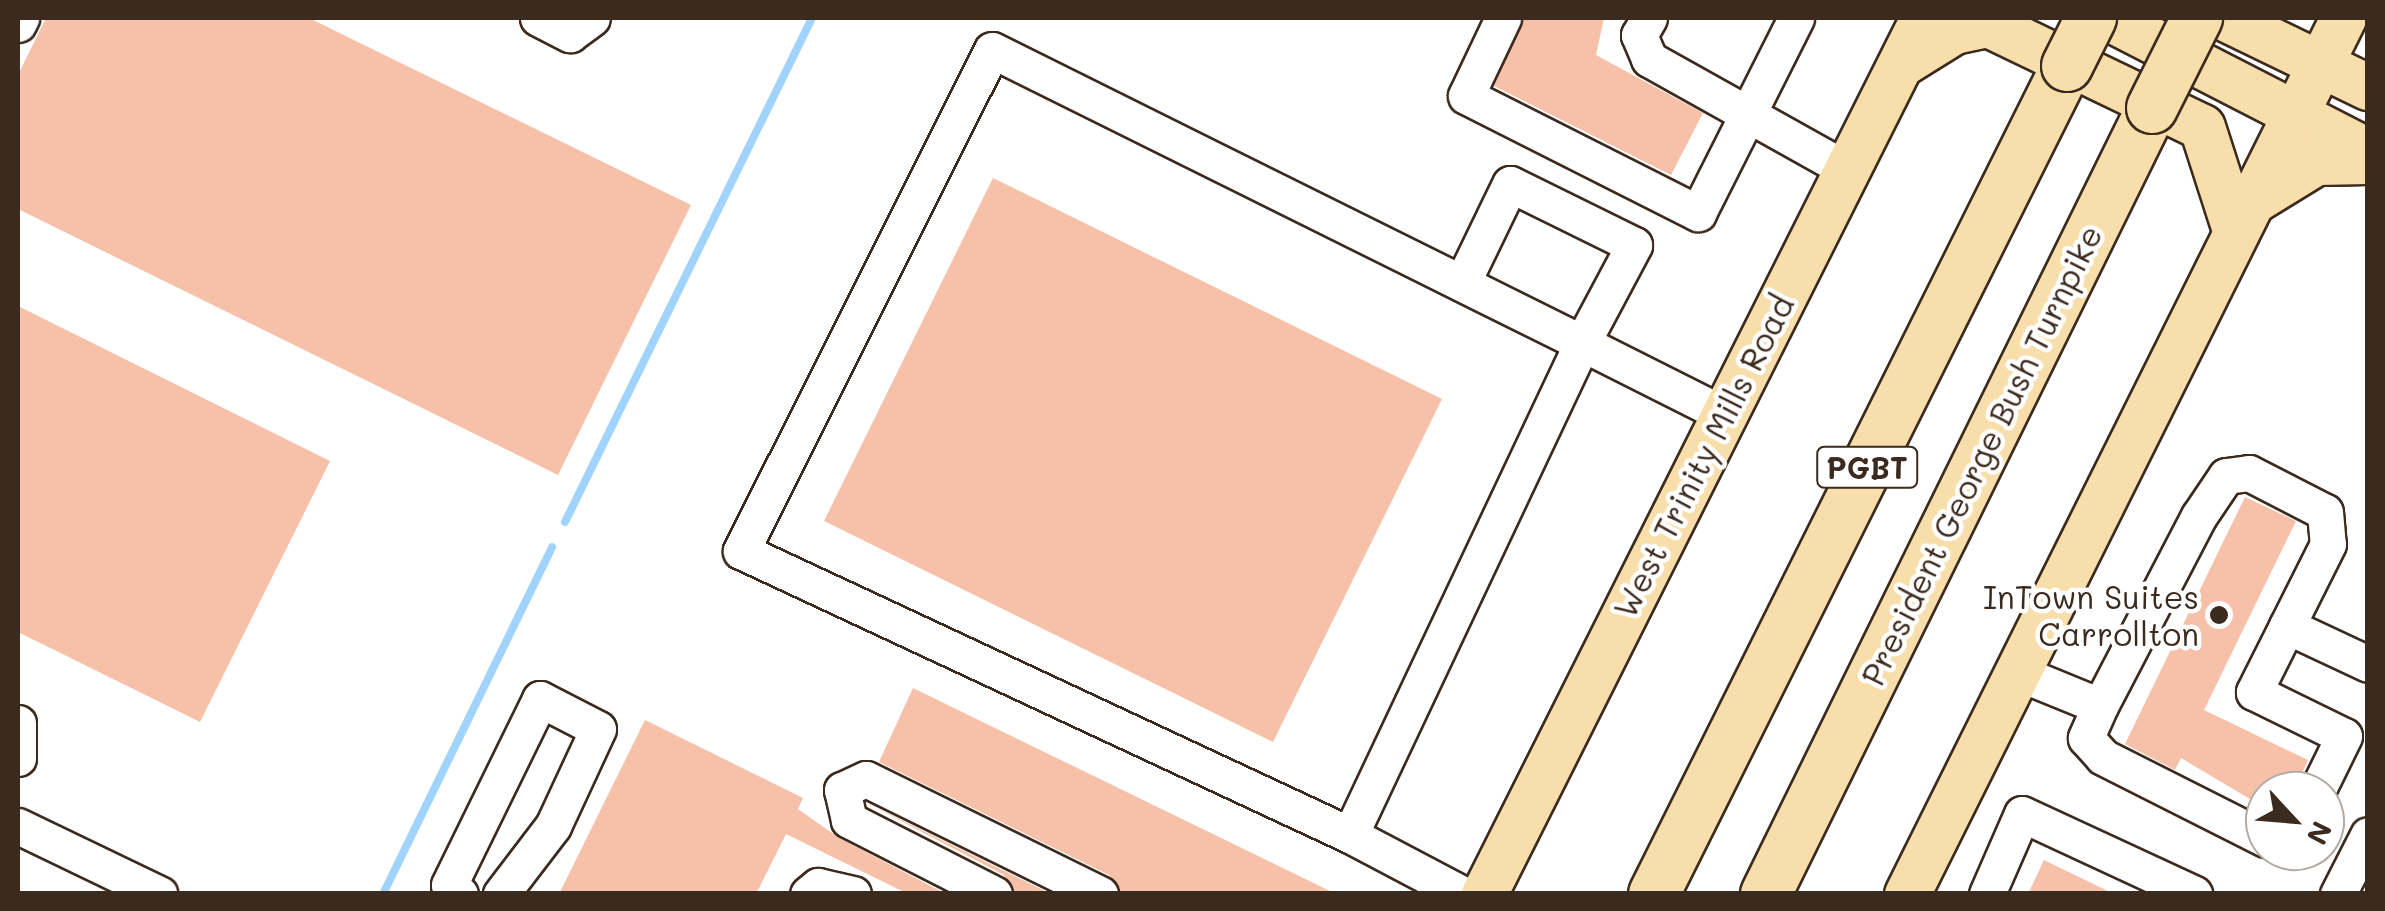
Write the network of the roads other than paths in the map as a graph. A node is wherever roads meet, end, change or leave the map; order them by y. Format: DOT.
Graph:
graph roads {
  1 [pos="538,18"];
  2 [pos="592,18"];
  3 [pos="1503,18"];
  4 [pos="1649,18"];
  5 [pos="1796,18"];
  6 [pos="2092,18"];
  7 [pos="2110,18"];
  8 [pos="2197,18"];
  9 [pos="2225,18"];
  10 [pos="2342,18"];
  11 [pos="1910,36"];
  12 [pos="2318,65"];
  13 [pos="2368,87"];
  14 [pos="2294,113"];
  15 [pos="1744,115"];
  16 [pos="2368,151"];
  17 [pos="2368,161"];
  18 [pos="1848,170"];
  19 [pos="2242,217"];
  20 [pos="1464,279"];
  21 [pos="1582,343"];
  22 [pos="1724,414"];
  23 [pos="2287,626"];
  24 [pos="2368,664"];
  25 [pos="2019,673"];
  26 [pos="2100,706"];
  27 [pos="18,723"];
  28 [pos="18,758"];
  29 [pos="2327,771"];
  30 [pos="18,826"];
  31 [pos="2245,828"];
  32 [pos="1350,835"];
  33 [pos="2368,835"];
  34 [pos="1660,881"];
  35 [pos="158,894"];
  36 [pos="460,894"];
  37 [pos="501,894"];
  38 [pos="808,894"];
  39 [pos="853,894"];
  40 [pos="994,894"];
  41 [pos="1100,894"];
  42 [pos="1462,894"];
  43 [pos="1484,894"];
  44 [pos="1766,894"];
  45 [pos="1907,894"];
  46 [pos="1987,894"];
  47 [pos="2194,894"];
  48 [pos="2338,894"];
  1 -- 2 [label="street"];
  3 -- 15 [label="street"];
  4 -- 15 [label="street"];
  5 -- 15 [label="street"];
  6 -- 34 [label="highway, PGBT, bridge"];
  7 -- 14 [label="main road"];
  8 -- 44 [label="highway, President George Bush Turnpike / PGBT, bridge"];
  9 -- 12 [label="main road"];
  10 -- 12 [label="main road"];
  11 -- 18 [label="main road, West Trinity Mills Road"];
  11 -- 19 [label="main road"];
  12 -- 13 [label="main road"];
  12 -- 14 [label="main road"];
  14 -- 16 [label="main road"];
  14 -- 19 [label="main road"];
  15 -- 18 [label="street"];
  17 -- 19 [label="main road"];
  18 -- 22 [label="main road, West Trinity Mills Road"];
  19 -- 25 [label="main road"];
  20 -- 21 [label="street"];
  20 -- 21 [label="street"];
  20 -- 32 [label="street"];
  21 -- 22 [label="street"];
  21 -- 32 [label="street"];
  22 -- 43 [label="main road, West Trinity Mills Road"];
  23 -- 24 [label="street"];
  23 -- 26 [label="street"];
  23 -- 29 [label="street"];
  25 -- 26 [label="street"];
  25 -- 45 [label="main road"];
  26 -- 31 [label="street"];
  27 -- 28 [label="street"];
  30 -- 35 [label="street"];
  32 -- 42 [label="street"];
  33 -- 48 [label="street"];
  36 -- 37 [label="street"];
  38 -- 39 [label="street"];
  40 -- 41 [label="street"];
  46 -- 47 [label="street"];
}
